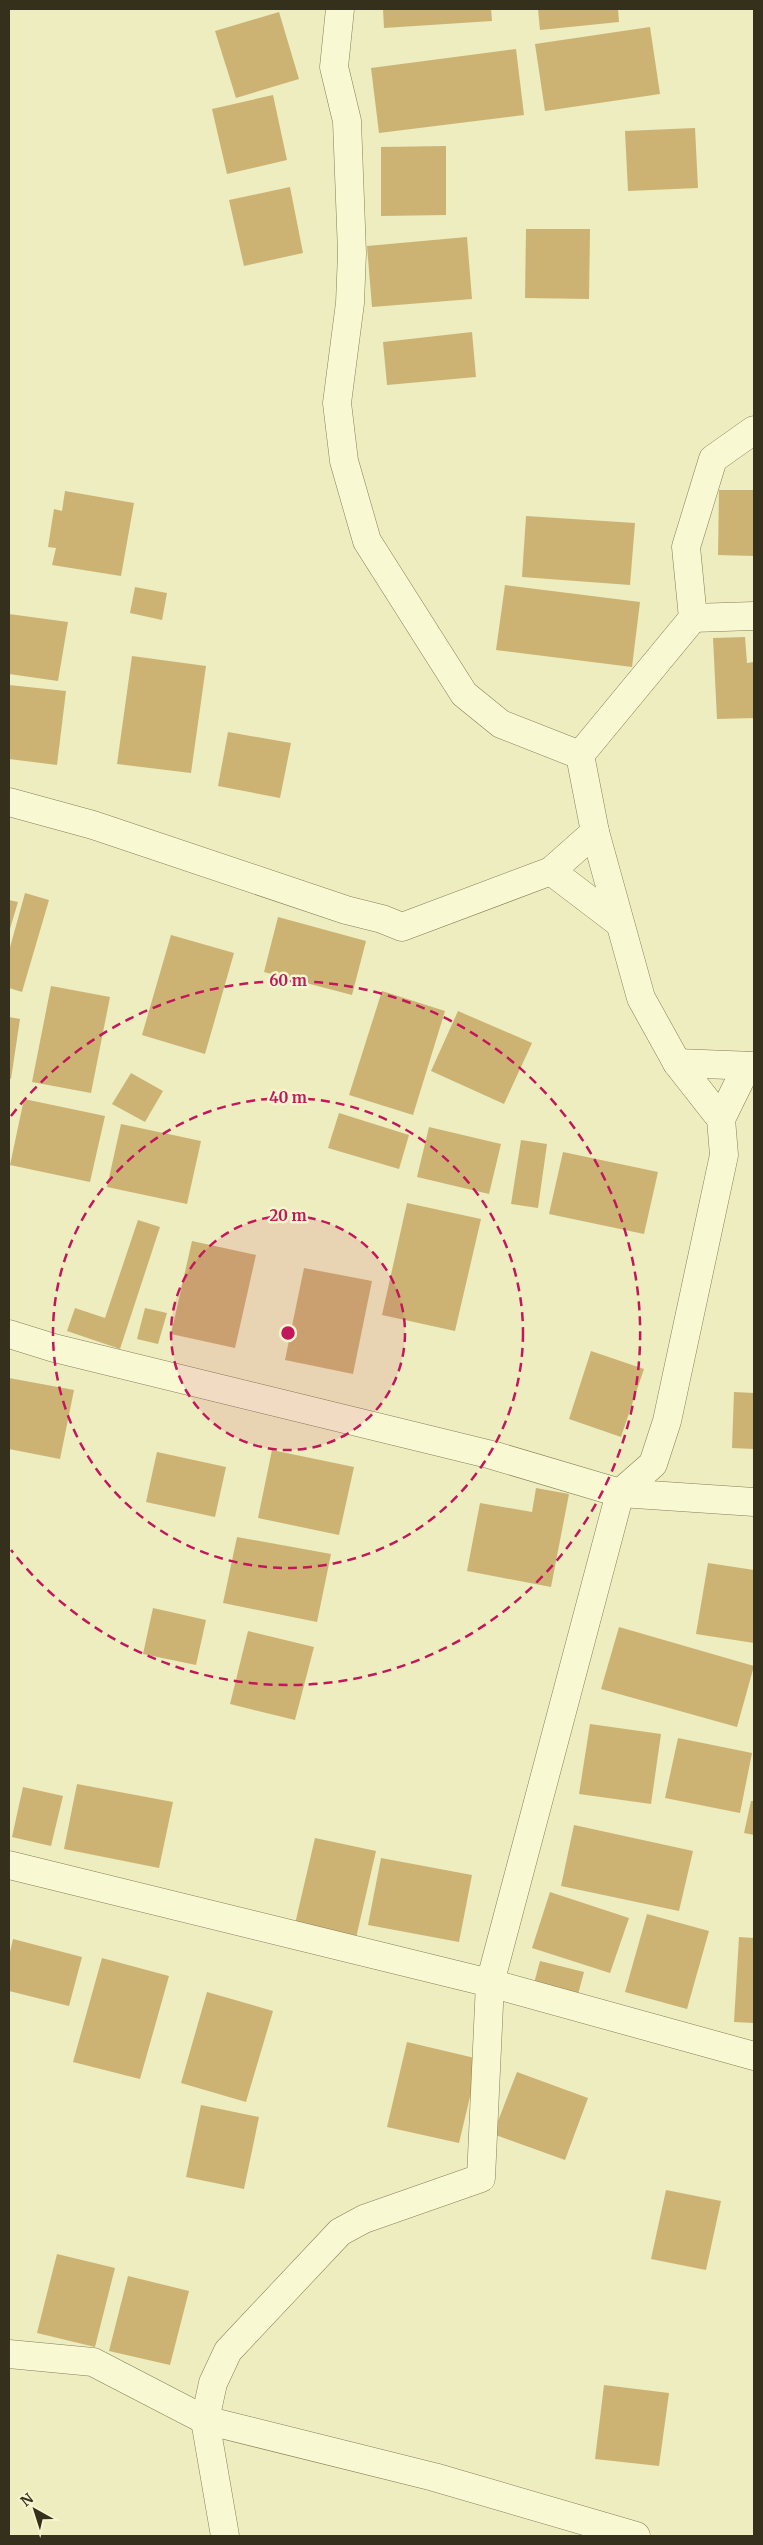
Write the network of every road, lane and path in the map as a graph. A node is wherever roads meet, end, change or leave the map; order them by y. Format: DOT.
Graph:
graph roads {
  1 [pos="340,9"];
  2 [pos="754,430"];
  3 [pos="754,616"];
  4 [pos="692,618"];
  5 [pos="580,755"];
  6 [pos="9,802"];
  7 [pos="595,832"];
  8 [pos="551,871"];
  9 [pos="618,922"];
  10 [pos="677,1063"];
  11 [pos="752,1071"];
  12 [pos="721,1119"];
  13 [pos="9,1334"];
  14 [pos="620,1493"];
  15 [pos="754,1502"];
  16 [pos="9,1864"];
  17 [pos="490,1984"];
  18 [pos="754,2056"];
  19 [pos="9,2354"];
  20 [pos="205,2420"];
  21 [pos="225,2536"];
  22 [pos="636,2536"];
  1 -- 5 [label="street"];
  2 -- 4 [label="street"];
  3 -- 4 [label="street"];
  4 -- 5 [label="street"];
  5 -- 7 [label="street"];
  6 -- 8 [label="street"];
  7 -- 8 [label="street"];
  7 -- 9 [label="street"];
  8 -- 9 [label="street"];
  9 -- 10 [label="street"];
  10 -- 11 [label="street"];
  10 -- 12 [label="street"];
  11 -- 12 [label="street"];
  12 -- 14 [label="street"];
  13 -- 14 [label="street"];
  14 -- 15 [label="street"];
  14 -- 17 [label="street"];
  16 -- 17 [label="street"];
  17 -- 18 [label="street"];
  17 -- 20 [label="street"];
  19 -- 20 [label="street"];
  20 -- 21 [label="street"];
  20 -- 22 [label="street"];
}
